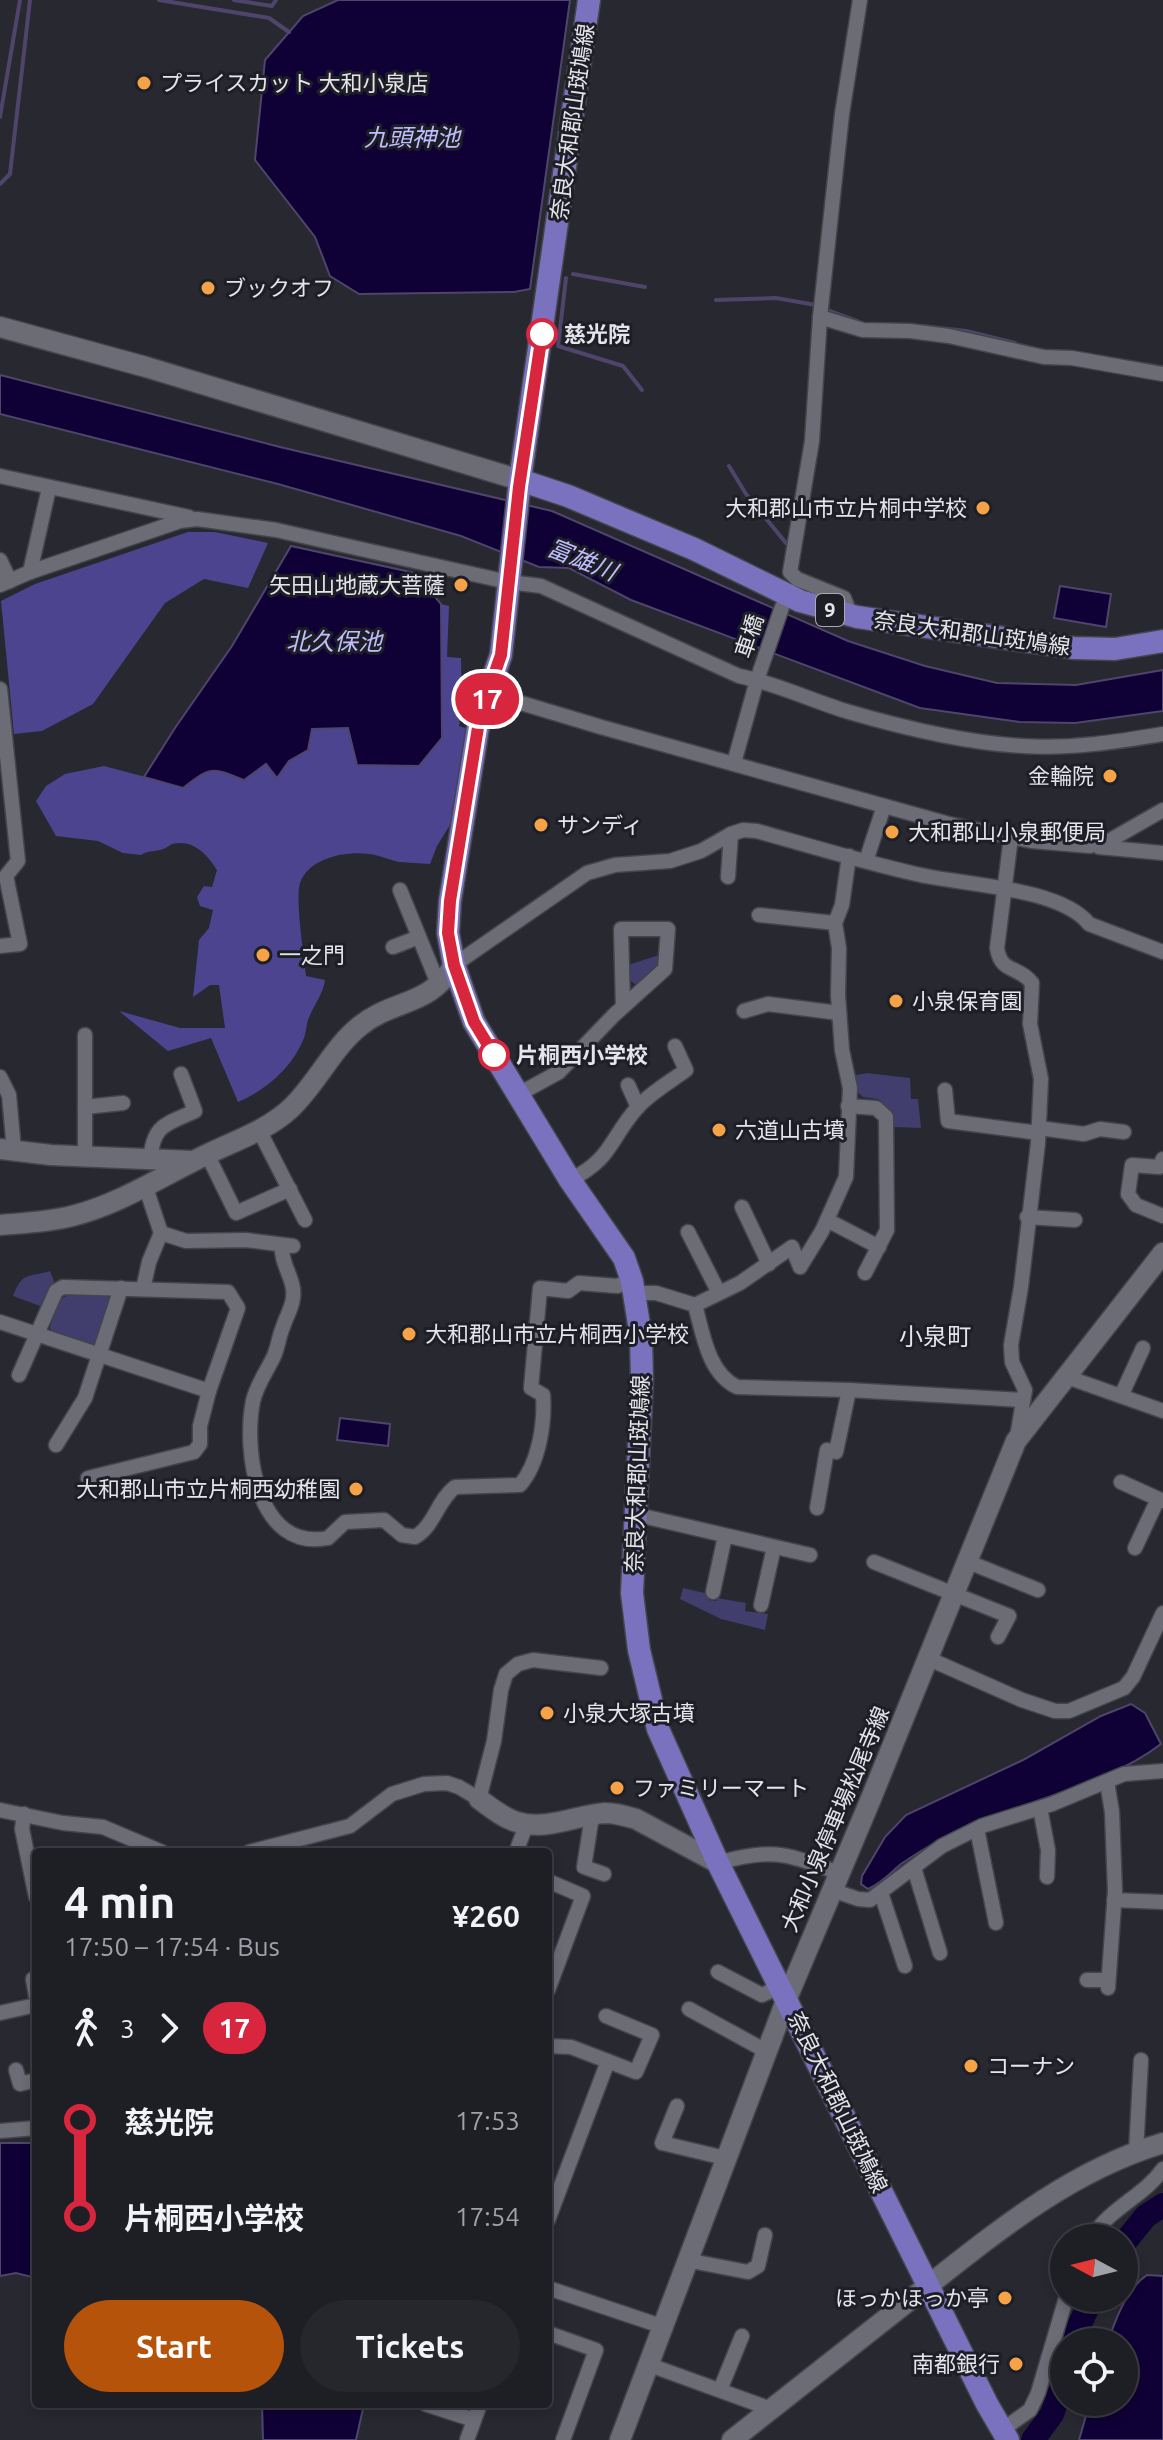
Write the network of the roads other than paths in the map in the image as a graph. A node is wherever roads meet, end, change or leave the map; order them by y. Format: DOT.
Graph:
graph roads {
  1 [pos="589,0"];
  2 [pos="860,0"];
  3 [pos="821,311"];
  4 [pos="0,327"];
  5 [pos="1163,374"];
  6 [pos="0,476"];
  7 [pos="519,484"];
  8 [pos="49,488"];
  9 [pos="197,519"];
  10 [pos="0,560"];
  11 [pos="30,572"];
  12 [pos="508,577"];
  13 [pos="5,583"];
  14 [pos="782,607"];
  15 [pos="851,616"];
  16 [pos="1163,641"];
  17 [pos="757,680"];
  18 [pos="491,686"];
  19 [pos="0,690"];
  20 [pos="1163,734"];
  21 [pos="3,754"];
  22 [pos="734,763"];
  23 [pos="884,806"];
  24 [pos="1163,810"];
  25 [pos="731,834"];
  26 [pos="7,836"];
  27 [pos="1011,837"];
  28 [pos="1090,846"];
  29 [pos="1163,853"];
  30 [pos="868,855"];
  31 [pos="849,856"];
  32 [pos="728,877"];
  33 [pos="1005,889"];
  34 [pos="400,890"];
  35 [pos="759,915"];
  36 [pos="835,923"];
  37 [pos="419,937"];
  38 [pos="0,946"];
  39 [pos="393,947"];
  40 [pos="1163,952"];
  41 [pos="454,965"];
  42 [pos="439,986"];
  43 [pos="623,1007"];
  44 [pos="744,1011"];
  45 [pos="839,1013"];
  46 [pos="85,1035"];
  47 [pos="675,1046"];
  48 [pos="181,1074"];
  49 [pos="0,1077"];
  50 [pos="628,1085"];
  51 [pos="945,1090"];
  52 [pos="517,1095"];
  53 [pos="123,1103"];
  54 [pos="848,1106"];
  55 [pos="85,1107"];
  56 [pos="638,1107"];
  57 [pos="1039,1130"];
  58 [pos="1124,1132"];
  59 [pos="262,1136"];
  60 [pos="7,1150"];
  61 [pos="85,1156"];
  62 [pos="150,1159"];
  63 [pos="1163,1159"];
  64 [pos="206,1161"];
  65 [pos="570,1180"];
  66 [pos="145,1185"];
  67 [pos="290,1189"];
  68 [pos="742,1207"];
  69 [pos="1163,1216"];
  70 [pos="1027,1217"];
  71 [pos="305,1220"];
  72 [pos="827,1220"];
  73 [pos="1075,1220"];
  74 [pos="0,1225"];
  75 [pos="688,1232"];
  76 [pos="161,1233"];
  77 [pos="879,1247"];
  78 [pos="1160,1263"];
  79 [pos="769,1264"];
  80 [pos="865,1273"];
  81 [pos="633,1287"];
  82 [pos="121,1288"];
  83 [pos="143,1289"];
  84 [pos="719,1293"];
  85 [pos="695,1305"];
  86 [pos="3,1323"];
  87 [pos="37,1335"];
  88 [pos="1143,1348"];
  89 [pos="100,1356"];
  90 [pos="19,1375"];
  91 [pos="1064,1376"];
  92 [pos="849,1390"];
  93 [pos="209,1391"];
  94 [pos="1121,1396"];
  95 [pos="1023,1400"];
  96 [pos="1163,1411"];
  97 [pos="1016,1441"];
  98 [pos="56,1445"];
  99 [pos="88,1478"];
  100 [pos="1121,1482"];
  101 [pos="1161,1500"];
  102 [pos="817,1508"];
  103 [pos="634,1514"];
  104 [pos="725,1536"];
  105 [pos="774,1547"];
  106 [pos="1135,1548"];
  107 [pos="810,1555"];
  108 [pos="966,1561"];
  109 [pos="874,1562"];
  110 [pos="1038,1590"];
  111 [pos="713,1592"];
  112 [pos="954,1592"];
  113 [pos="761,1605"];
  114 [pos="1162,1617"];
  115 [pos="998,1637"];
  116 [pos="927,1658"];
  117 [pos="601,1668"];
  118 [pos="1163,1771"];
  119 [pos="1107,1782"];
  120 [pos="479,1799"];
  121 [pos="1040,1808"];
  122 [pos="0,1810"];
  123 [pos="24,1814"];
  124 [pos="592,1816"];
  125 [pos="527,1823"];
  126 [pos="977,1829"];
  127 [pos="153,1848"];
  128 [pos="272,1848"];
  129 [pos="518,1848"];
  130 [pos="718,1863"];
  131 [pos="914,1868"];
  132 [pos="604,1874"];
  133 [pos="1047,1877"];
  134 [pos="32,1878"];
  135 [pos="836,1881"];
  136 [pos="552,1883"];
  137 [pos="881,1893"];
  138 [pos="1114,1900"];
  139 [pos="1163,1902"];
  140 [pos="996,1923"];
  141 [pos="940,1953"];
  142 [pos="905,1966"];
  143 [pos="718,1972"];
  144 [pos="552,1979"];
  145 [pos="1087,1980"];
  146 [pos="784,1992"];
  147 [pos="32,2006"];
  148 [pos="689,2009"];
  149 [pos="0,2013"];
  150 [pos="606,2016"];
  151 [pos="552,2046"];
  152 [pos="766,2051"];
  153 [pos="1141,2060"];
  154 [pos="608,2061"];
  155 [pos="16,2070"];
  156 [pos="32,2081"];
  157 [pos="677,2106"];
  158 [pos="32,2128"];
  159 [pos="0,2131"];
  160 [pos="1163,2143"];
  161 [pos="1136,2152"];
  162 [pos="725,2158"];
  163 [pos="1163,2169"];
  164 [pos="552,2209"];
  165 [pos="1102,2224"];
  166 [pos="765,2235"];
  167 [pos="686,2260"];
  168 [pos="928,2286"];
  169 [pos="552,2289"];
  170 [pos="1062,2312"];
  171 [pos="661,2326"];
  172 [pos="552,2334"];
  173 [pos="742,2336"];
  174 [pos="647,2364"];
  175 [pos="720,2390"];
  176 [pos="437,2408"];
  177 [pos="478,2408"];
  178 [pos="771,2409"];
  179 [pos="474,2420"];
  180 [pos="1006,2436"];
  181 [pos="467,2440"];
  182 [pos="563,2440"];
  183 [pos="620,2440"];
  184 [pos="732,2440"];
  1 -- 7 [label="main road, 奈良大和郡山斑鳩線"];
  2 -- 3 [label="street"];
  3 -- 5 [label="street"];
  3 -- 15 [label="street"];
  4 -- 7 [label="street"];
  6 -- 8 [label="street"];
  7 -- 12 [label="main road, 奈良大和郡山斑鳩線"];
  7 -- 15 [label="main road, 奈良大和郡山斑鳩線 / 9"];
  8 -- 9 [label="street"];
  8 -- 11 [label="street"];
  9 -- 11 [label="street"];
  9 -- 12 [label="street"];
  10 -- 13 [label="street"];
  11 -- 13 [label="street"];
  12 -- 17 [label="street"];
  12 -- 18 [label="main road, 奈良大和郡山斑鳩線"];
  14 -- 17 [label="street, 車橋"];
  15 -- 16 [label="main road, 奈良大和郡山斑鳩線 / 9"];
  17 -- 20 [label="street"];
  17 -- 22 [label="street, 車橋"];
  18 -- 22 [label="street"];
  18 -- 41 [label="main road, 奈良大和郡山斑鳩線"];
  19 -- 21 [label="street"];
  21 -- 26 [label="street"];
  22 -- 23 [label="street"];
  23 -- 27 [label="street"];
  23 -- 30 [label="street"];
  24 -- 28 [label="street"];
  25 -- 31 [label="street"];
  25 -- 32 [label="street"];
  25 -- 41 [label="street"];
  26 -- 38 [label="street"];
  27 -- 28 [label="street"];
  27 -- 33 [label="street"];
  28 -- 29 [label="street"];
  30 -- 31 [label="street"];
  30 -- 33 [label="street"];
  31 -- 36 [label="street"];
  33 -- 40 [label="street"];
  33 -- 57 [label="street"];
  34 -- 37 [label="street"];
  35 -- 36 [label="street"];
  36 -- 45 [label="street"];
  37 -- 39 [label="street"];
  37 -- 42 [label="street"];
  41 -- 42 [label="street"];
  41 -- 52 [label="main road, 奈良大和郡山斑鳩線"];
  42 -- 59 [label="street"];
  43 -- 43 [label="street"];
  43 -- 52 [label="street"];
  44 -- 45 [label="street"];
  45 -- 54 [label="street"];
  46 -- 55 [label="street"];
  47 -- 56 [label="street"];
  48 -- 62 [label="street"];
  49 -- 60 [label="street"];
  50 -- 56 [label="street"];
  51 -- 57 [label="street"];
  52 -- 65 [label="main road, 奈良大和郡山斑鳩線"];
  53 -- 55 [label="street"];
  54 -- 72 [label="street"];
  54 -- 77 [label="street"];
  55 -- 61 [label="street"];
  56 -- 65 [label="street"];
  57 -- 58 [label="street"];
  57 -- 70 [label="street"];
  59 -- 64 [label="street"];
  59 -- 67 [label="street"];
  60 -- 61 [label="street"];
  61 -- 62 [label="street"];
  62 -- 64 [label="street"];
  63 -- 69 [label="street"];
  64 -- 66 [label="street"];
  64 -- 67 [label="street"];
  65 -- 81 [label="main road, 奈良大和郡山斑鳩線"];
  66 -- 74 [label="street"];
  66 -- 76 [label="street"];
  67 -- 71 [label="street"];
  68 -- 79 [label="street"];
  70 -- 73 [label="street"];
  70 -- 95 [label="street"];
  72 -- 77 [label="street"];
  72 -- 79 [label="street"];
  75 -- 84 [label="street"];
  76 -- 81 [label="street"];
  76 -- 83 [label="street"];
  77 -- 80 [label="street"];
  78 -- 91 [label="street, 大和小泉停車場松尾寺線"];
  79 -- 84 [label="street"];
  81 -- 85 [label="street"];
  81 -- 103 [label="main road, 奈良大和郡山斑鳩線"];
  82 -- 83 [label="street"];
  82 -- 87 [label="street"];
  82 -- 89 [label="street"];
  83 -- 93 [label="street"];
  84 -- 85 [label="street"];
  85 -- 92 [label="street"];
  86 -- 87 [label="street"];
  87 -- 89 [label="street"];
  87 -- 90 [label="street"];
  88 -- 94 [label="street"];
  89 -- 93 [label="street"];
  89 -- 98 [label="street"];
  91 -- 94 [label="street"];
  91 -- 97 [label="street, 大和小泉停車場松尾寺線"];
  92 -- 95 [label="street"];
  92 -- 102 [label="street"];
  93 -- 99 [label="street"];
  94 -- 96 [label="street"];
  95 -- 97 [label="street"];
  97 -- 108 [label="street, 大和小泉停車場松尾寺線"];
  100 -- 101 [label="street"];
  101 -- 106 [label="street"];
  103 -- 104 [label="street"];
  103 -- 130 [label="main road, 奈良大和郡山斑鳩線"];
  104 -- 105 [label="street"];
  104 -- 111 [label="street"];
  105 -- 107 [label="street"];
  105 -- 113 [label="street"];
  108 -- 110 [label="street"];
  108 -- 112 [label="street, 大和小泉停車場松尾寺線"];
  109 -- 112 [label="street"];
  112 -- 115 [label="street"];
  112 -- 116 [label="street, 大和小泉停車場松尾寺線"];
  114 -- 116 [label="street"];
  116 -- 135 [label="street, 大和小泉停車場松尾寺線"];
  117 -- 120 [label="street"];
  118 -- 119 [label="street"];
  119 -- 121 [label="street"];
  119 -- 138 [label="street"];
  120 -- 125 [label="street"];
  120 -- 128 [label="street"];
  121 -- 126 [label="street"];
  121 -- 133 [label="street"];
  122 -- 123 [label="street"];
  123 -- 127 [label="street"];
  123 -- 134 [label="street"];
  124 -- 125 [label="street"];
  124 -- 130 [label="street"];
  124 -- 132 [label="street"];
  125 -- 129 [label="street"];
  126 -- 131 [label="street"];
  126 -- 140 [label="street"];
  130 -- 135 [label="street"];
  130 -- 146 [label="main road, 奈良大和郡山斑鳩線"];
  131 -- 137 [label="street"];
  131 -- 141 [label="street"];
  135 -- 137 [label="street"];
  135 -- 146 [label="street, 大和小泉停車場松尾寺線"];
  136 -- 144 [label="street"];
  137 -- 142 [label="street"];
  138 -- 139 [label="street"];
  138 -- 145 [label="street"];
  143 -- 146 [label="street"];
  146 -- 152 [label="street, 大和小泉停車場松尾寺線"];
  146 -- 168 [label="main road, 奈良大和郡山斑鳩線"];
  147 -- 149 [label="street"];
  148 -- 152 [label="street"];
  150 -- 154 [label="street"];
  151 -- 154 [label="street"];
  152 -- 162 [label="street, 大和小泉停車場松尾寺線"];
  153 -- 161 [label="street"];
  154 -- 164 [label="street"];
  155 -- 156 [label="street"];
  157 -- 162 [label="street"];
  158 -- 159 [label="street"];
  160 -- 161 [label="street"];
  161 -- 168 [label="street"];
  162 -- 167 [label="street, 大和小泉停車場松尾寺線"];
  163 -- 165 [label="street"];
  166 -- 167 [label="street"];
  167 -- 171 [label="street, 大和小泉停車場松尾寺線"];
  168 -- 178 [label="street"];
  168 -- 180 [label="main road, 奈良大和郡山斑鳩線"];
  169 -- 171 [label="street"];
  170 -- 180 [label="street"];
  171 -- 174 [label="street, 大和小泉停車場松尾寺線"];
  172 -- 182 [label="street"];
  173 -- 175 [label="street"];
  174 -- 175 [label="street"];
  174 -- 183 [label="street, 大和小泉停車場松尾寺線"];
  175 -- 178 [label="street"];
  176 -- 179 [label="street"];
  177 -- 179 [label="street"];
  178 -- 184 [label="street"];
  179 -- 181 [label="street"];
}
